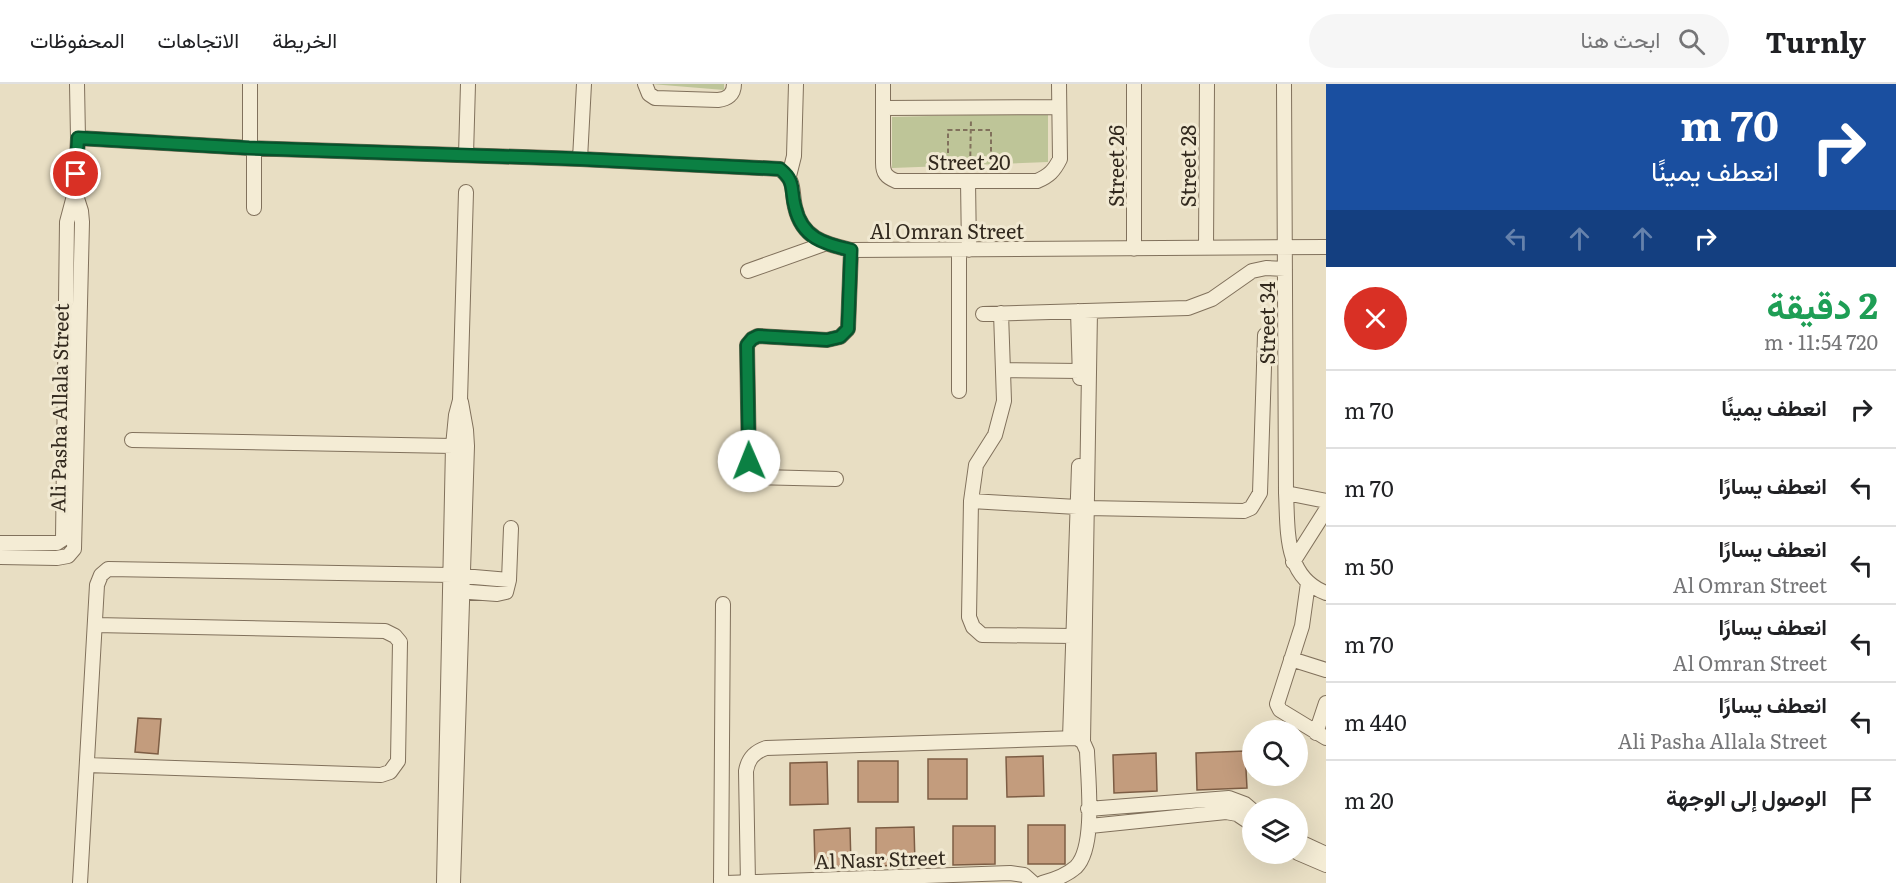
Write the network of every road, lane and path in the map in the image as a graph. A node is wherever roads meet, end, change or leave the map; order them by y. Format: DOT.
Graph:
graph roads {
  1 [pos="77,84"];
  2 [pos="250,84"];
  3 [pos="468,84"];
  4 [pos="585,84"];
  5 [pos="645,84"];
  6 [pos="734,84"];
  7 [pos="796,84"];
  8 [pos="883,84"];
  9 [pos="1059,84"];
  10 [pos="1134,84"];
  11 [pos="1207,84"];
  12 [pos="1284,84"];
  13 [pos="1059,107"];
  14 [pos="883,108"];
  15 [pos="971,108"];
  16 [pos="971,130"];
  17 [pos="78,138"];
  18 [pos="252,148"];
  19 [pos="466,155"];
  20 [pos="970,158"];
  21 [pos="580,159"];
  22 [pos="789,176"];
  23 [pos="969,181"];
  24 [pos="75,192"];
  25 [pos="466,192"];
  26 [pos="254,208"];
  27 [pos="824,244"];
  28 [pos="1326,247"];
  29 [pos="1206,248"];
  30 [pos="1285,248"];
  31 [pos="1134,249"];
  32 [pos="851,250"];
  33 [pos="964,250"];
  34 [pos="1285,268"];
  35 [pos="748,271"];
  36 [pos="1084,311"];
  37 [pos="1001,313"];
  38 [pos="983,314"];
  39 [pos="1264,335"];
  40 [pos="1003,370"];
  41 [pos="1080,371"];
  42 [pos="959,391"];
  43 [pos="460,400"];
  44 [pos="132,440"];
  45 [pos="453,446"];
  46 [pos="836,479"];
  47 [pos="1286,494"];
  48 [pos="971,501"];
  49 [pos="1326,501"];
  50 [pos="1082,507"];
  51 [pos="1326,510"];
  52 [pos="511,528"];
  53 [pos="0,543"];
  54 [pos="0,557"];
  55 [pos="1293,562"];
  56 [pos="457,575"];
  57 [pos="509,580"];
  58 [pos="1308,583"];
  59 [pos="457,591"];
  60 [pos="1326,594"];
  61 [pos="723,604"];
  62 [pos="95,625"];
  63 [pos="1073,636"];
  64 [pos="1291,659"];
  65 [pos="1326,670"];
  66 [pos="1326,703"];
  67 [pos="1321,736"];
  68 [pos="1076,740"];
  69 [pos="87,765"];
  70 [pos="1242,803"];
  71 [pos="1088,809"];
  72 [pos="1242,817"];
  73 [pos="1089,826"];
  74 [pos="1308,846"];
  75 [pos="1326,854"];
  76 [pos="1308,857"];
  77 [pos="1326,865"];
  78 [pos="80,883"];
  79 [pos="444,883"];
  80 [pos="453,883"];
  81 [pos="723,883"];
  82 [pos="748,883"];
  83 [pos="1034,883"];
  84 [pos="1042,883"];
  1 -- 17 [label="street, Ali Pasha Allala Street"];
  2 -- 18 [label="street"];
  3 -- 19 [label="street"];
  4 -- 21 [label="street"];
  5 -- 6 [label="street"];
  7 -- 22 [label="street"];
  8 -- 14 [label="street, Street 20"];
  9 -- 13 [label="street, Street 20"];
  10 -- 31 [label="street, Street 26"];
  11 -- 29 [label="street, Street 28"];
  12 -- 30 [label="street, Street 34"];
  13 -- 15 [label="street"];
  13 -- 23 [label="street, Street 20"];
  14 -- 15 [label="street"];
  14 -- 23 [label="street, Street 20"];
  15 -- 16 [label="path"];
  16 -- 20 [label="path"];
  16 -- 20 [label="path"];
  16 -- 20 [label="path"];
  17 -- 18 [label="street"];
  17 -- 24 [label="street, Ali Pasha Allala Street"];
  18 -- 19 [label="street"];
  18 -- 26 [label="street"];
  19 -- 21 [label="street"];
  20 -- 23 [label="path"];
  21 -- 22 [label="street"];
  22 -- 27 [label="street"];
  23 -- 33 [label="street"];
  24 -- 53 [label="street, Ali Pasha Allala Street"];
  24 -- 54 [label="street, Ali Pasha Allala Street"];
  25 -- 43 [label="street"];
  27 -- 32 [label="street, Al Omran Street"];
  27 -- 35 [label="street"];
  28 -- 30 [label="street, Al Omran Street"];
  29 -- 30 [label="street, Al Omran Street"];
  29 -- 31 [label="street, Al Omran Street"];
  30 -- 34 [label="street, Street 34"];
  31 -- 33 [label="street, Al Omran Street"];
  32 -- 33 [label="street, Al Omran Street"];
  32 -- 46 [label="street"];
  33 -- 42 [label="street"];
  34 -- 36 [label="street"];
  34 -- 47 [label="street, Street 34"];
  36 -- 37 [label="street"];
  36 -- 41 [label="street"];
  36 -- 50 [label="street"];
  37 -- 38 [label="street"];
  37 -- 40 [label="street"];
  39 -- 50 [label="street"];
  40 -- 41 [label="street"];
  40 -- 48 [label="street"];
  41 -- 50 [label="street"];
  43 -- 45 [label="street"];
  43 -- 56 [label="street"];
  44 -- 45 [label="street"];
  45 -- 56 [label="street"];
  47 -- 49 [label="street"];
  47 -- 55 [label="street, Street 34"];
  48 -- 50 [label="street"];
  48 -- 63 [label="street"];
  50 -- 63 [label="street"];
  50 -- 68 [label="street"];
  51 -- 55 [label="street"];
  52 -- 57 [label="street"];
  55 -- 58 [label="street"];
  56 -- 57 [label="street"];
  56 -- 59 [label="street"];
  56 -- 62 [label="street"];
  57 -- 59 [label="street"];
  58 -- 60 [label="street"];
  58 -- 64 [label="street"];
  59 -- 79 [label="street"];
  59 -- 80 [label="street"];
  61 -- 81 [label="street"];
  62 -- 69 [label="street"];
  62 -- 69 [label="street"];
  63 -- 68 [label="street"];
  64 -- 65 [label="street"];
  64 -- 67 [label="street"];
  66 -- 67 [label="street"];
  68 -- 71 [label="street"];
  68 -- 82 [label="street"];
  69 -- 78 [label="street"];
  70 -- 71 [label="street"];
  71 -- 73 [label="street"];
  72 -- 73 [label="street"];
  73 -- 84 [label="street"];
  74 -- 75 [label="street"];
  76 -- 77 [label="street"];
  81 -- 82 [label="street, Al Nasr Street"];
  82 -- 83 [label="street, Al Nasr Street"];
}
